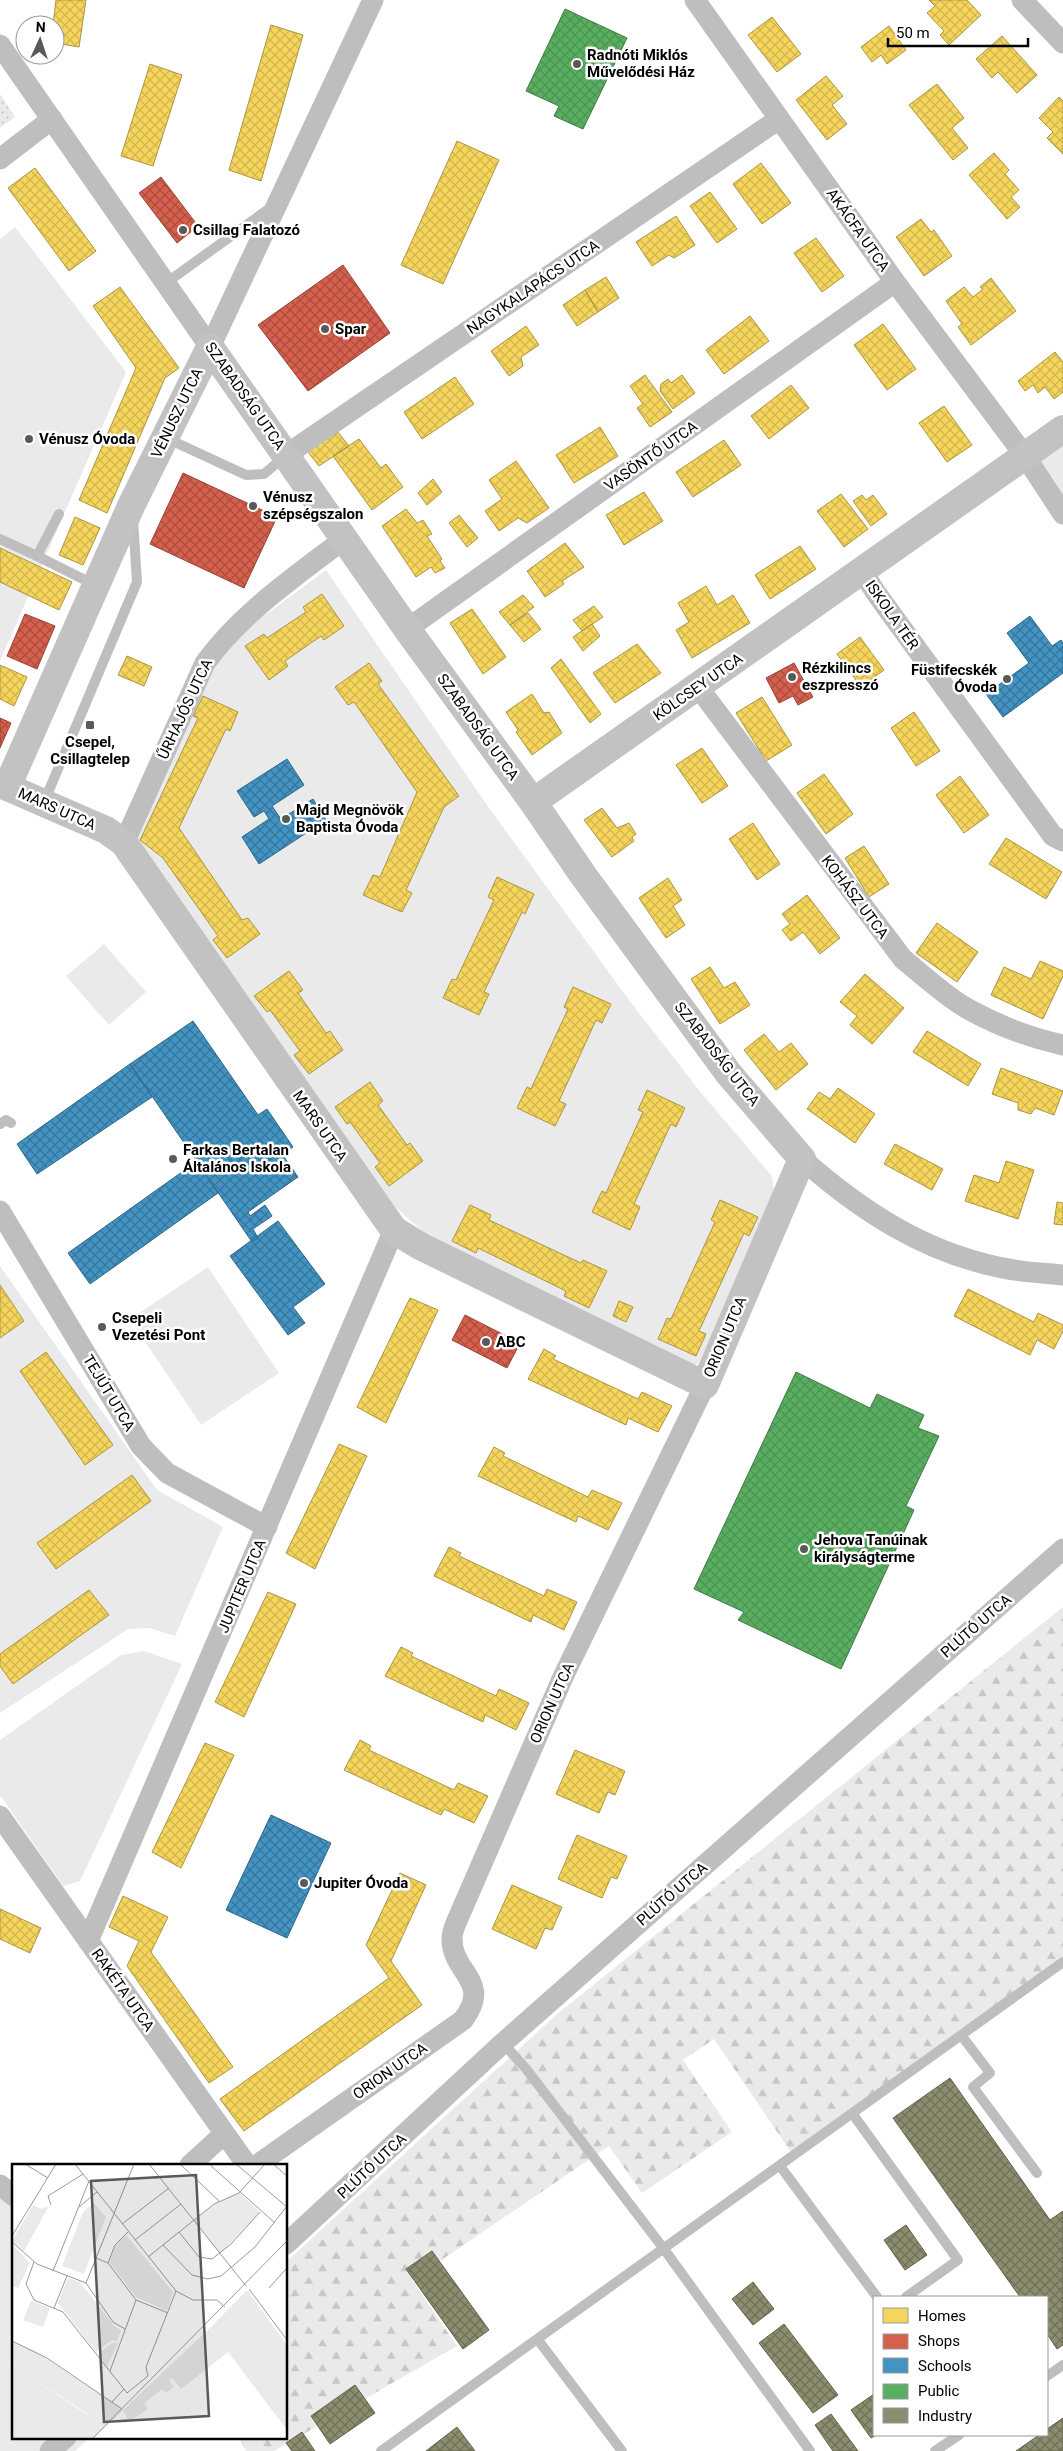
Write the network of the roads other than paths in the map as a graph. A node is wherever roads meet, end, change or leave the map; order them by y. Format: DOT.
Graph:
graph roads {
  1 [pos="373,0"];
  2 [pos="695,0"];
  3 [pos="1022,0"];
  4 [pos="1063,43"];
  5 [pos="0,45"];
  6 [pos="52,119"];
  7 [pos="779,119"];
  8 [pos="0,159"];
  9 [pos="277,203"];
  10 [pos="895,282"];
  11 [pos="166,283"];
  12 [pos="210,346"];
  13 [pos="1063,429"];
  14 [pos="165,438"];
  15 [pos="286,455"];
  16 [pos="1025,456"];
  17 [pos="132,506"];
  18 [pos="59,514"];
  19 [pos="1063,514"];
  20 [pos="344,539"];
  21 [pos="0,540"];
  22 [pos="37,556"];
  23 [pos="861,569"];
  24 [pos="96,585"];
  25 [pos="407,629"];
  26 [pos="698,687"];
  27 [pos="4,794"];
  28 [pos="44,802"];
  29 [pos="533,802"];
  30 [pos="1063,841"];
  31 [pos="124,843"];
  32 [pos="1063,1045"];
  33 [pos="11,1123"];
  34 [pos="0,1124"];
  35 [pos="802,1159"];
  36 [pos="0,1211"];
  37 [pos="394,1230"];
  38 [pos="1063,1275"];
  39 [pos="705,1384"];
  40 [pos="267,1527"];
  41 [pos="1063,1549"];
  42 [pos="0,1816"];
  43 [pos="88,1941"];
  44 [pos="1063,1962"];
  45 [pos="961,2035"];
  46 [pos="503,2043"];
  47 [pos="852,2113"];
  48 [pos="224,2134"];
  49 [pos="191,2164"];
  50 [pos="246,2164"];
  51 [pos="258,2164"];
  52 [pos="780,2166"];
  53 [pos="1037,2173"];
  54 [pos="0,2185"];
  55 [pos="12,2194"];
  56 [pos="288,2242"];
  57 [pos="664,2249"];
  58 [pos="875,2296"];
  59 [pos="907,2296"];
  60 [pos="538,2340"];
  61 [pos="1063,2365"];
  62 [pos="1048,2375"];
  63 [pos="958,2436"];
  64 [pos="65,2438"];
  65 [pos="50,2451"];
  66 [pos="381,2451"];
  67 [pos="622,2451"];
  68 [pos="810,2451"];
  69 [pos="935,2451"];
  1 -- 9 [label="street, VÉNUSZ UTCA"];
  2 -- 7 [label="street, AKÁCFA UTCA"];
  3 -- 4 [label="street"];
  5 -- 6 [label="street, SZABADSÁG UTCA"];
  6 -- 8 [label="street"];
  6 -- 11 [label="street, SZABADSÁG UTCA"];
  7 -- 10 [label="street, AKÁCFA UTCA"];
  7 -- 15 [label="street, NAGYKALAPÁCS UTCA"];
  9 -- 11 [label="lane"];
  9 -- 12 [label="street, VÉNUSZ UTCA"];
  10 -- 16 [label="street, AKÁCFA UTCA"];
  10 -- 25 [label="street, VASÖNTŐ UTCA"];
  11 -- 12 [label="street, SZABADSÁG UTCA"];
  12 -- 14 [label="street, VÉNUSZ UTCA"];
  12 -- 15 [label="street, SZABADSÁG UTCA"];
  13 -- 16 [label="street, ISKOLA TÉR"];
  14 -- 15 [label="lane"];
  14 -- 17 [label="street, VÉNUSZ UTCA"];
  15 -- 20 [label="street, SZABADSÁG UTCA"];
  16 -- 19 [label="street"];
  16 -- 23 [label="street, ISKOLA TÉR"];
  17 -- 24 [label="street, VÉNUSZ UTCA"];
  17 -- 28 [label="lane"];
  18 -- 22 [label="lane"];
  20 -- 25 [label="street, SZABADSÁG UTCA"];
  20 -- 31 [label="street, ŰRHAJÓS UTCA"];
  21 -- 22 [label="lane"];
  22 -- 24 [label="lane"];
  23 -- 26 [label="street, KÖLCSEY UTCA"];
  23 -- 30 [label="street, ISKOLA TÉR"];
  24 -- 27 [label="street, VÉNUSZ UTCA"];
  25 -- 29 [label="street, SZABADSÁG UTCA"];
  26 -- 29 [label="street, KÖLCSEY UTCA"];
  26 -- 32 [label="street, KOHÁSZ UTCA"];
  27 -- 28 [label="street, MARS UTCA"];
  28 -- 31 [label="street, MARS UTCA"];
  29 -- 35 [label="street, SZABADSÁG UTCA"];
  31 -- 37 [label="street, MARS UTCA"];
  33 -- 34 [label="lane"];
  35 -- 38 [label="street, SZABADSÁG UTCA"];
  35 -- 39 [label="street, ORION UTCA"];
  36 -- 40 [label="street, TEJÚT UTCA"];
  37 -- 39 [label="street, MARS UTCA"];
  37 -- 40 [label="street, JUPITER UTCA"];
  39 -- 51 [label="street, ORION UTCA"];
  40 -- 43 [label="street, JUPITER UTCA"];
  41 -- 46 [label="street, PLÚTÓ UTCA"];
  42 -- 43 [label="street, RAKÉTA UTCA"];
  43 -- 48 [label="street, RAKÉTA UTCA"];
  44 -- 45 [label="lane"];
  45 -- 47 [label="lane"];
  45 -- 53 [label="lane"];
  46 -- 56 [label="street, PLÚTÓ UTCA"];
  46 -- 57 [label="lane"];
  47 -- 52 [label="lane"];
  47 -- 59 [label="lane"];
  48 -- 49 [label="street"];
  48 -- 50 [label="street, RAKÉTA UTCA"];
  52 -- 57 [label="lane"];
  52 -- 58 [label="lane"];
  54 -- 55 [label="street"];
  57 -- 60 [label="lane"];
  57 -- 68 [label="lane"];
  60 -- 66 [label="lane"];
  60 -- 67 [label="lane"];
  61 -- 62 [label="lane"];
  63 -- 69 [label="lane"];
  64 -- 65 [label="street"];
}
